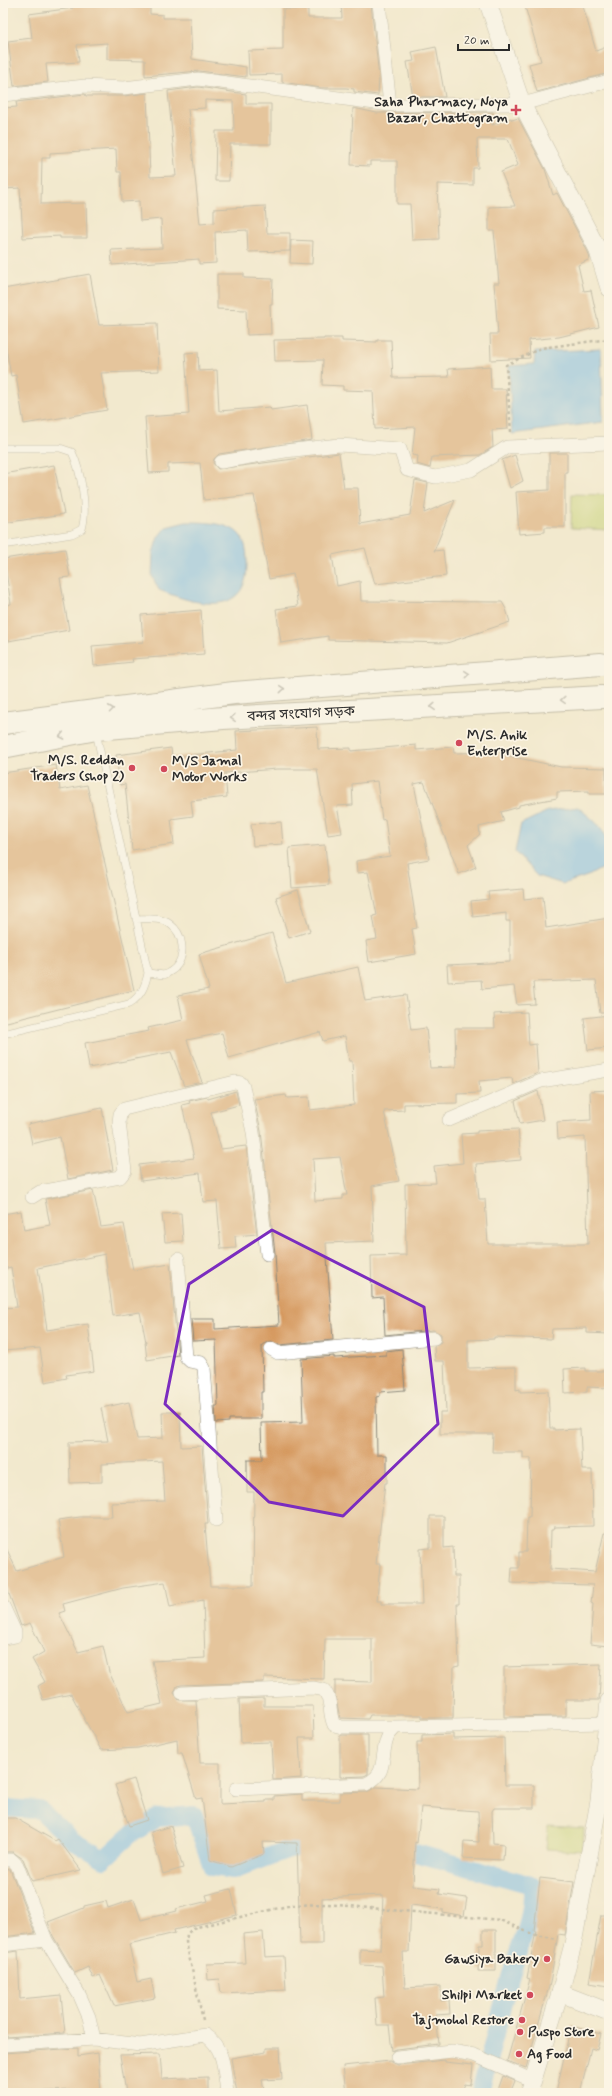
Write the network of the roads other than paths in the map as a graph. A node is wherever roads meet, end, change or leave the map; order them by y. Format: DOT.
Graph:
graph roads {
  1 [pos="379,3"];
  2 [pos="488,3"];
  3 [pos="609,81"];
  4 [pos="3,95"];
  5 [pos="390,104"];
  6 [pos="522,104"];
  7 [pos="603,248"];
  8 [pos="609,288"];
  9 [pos="609,443"];
  10 [pos="3,448"];
  11 [pos="221,462"];
  12 [pos="3,545"];
  13 [pos="605,659"];
  14 [pos="605,701"];
  15 [pos="3,723"];
  16 [pos="96,729"];
  17 [pos="3,747"];
  18 [pos="136,920"];
  19 [pos="148,973"];
  20 [pos="3,1034"];
  21 [pos="609,1070"];
  22 [pos="449,1120"];
  23 [pos="32,1197"];
  24 [pos="267,1254"];
  25 [pos="178,1259"];
  26 [pos="434,1338"];
  27 [pos="270,1349"];
  28 [pos="216,1520"];
  29 [pos="3,1606"];
  30 [pos="3,1638"];
  31 [pos="182,1693"];
  32 [pos="609,1701"];
  33 [pos="606,1723"];
  34 [pos="396,1727"];
  35 [pos="236,1789"];
  36 [pos="3,1860"];
  37 [pos="46,1940"];
  38 [pos="3,1945"];
  39 [pos="560,1993"];
  40 [pos="609,2012"];
  41 [pos="94,2039"];
  42 [pos="3,2045"];
  43 [pos="397,2057"];
  44 [pos="531,2087"];
  45 [pos="227,2093"];
  1 -- 5 [label="street"];
  2 -- 6 [label="street"];
  3 -- 6 [label="street"];
  4 -- 5 [label="street"];
  5 -- 6 [label="street"];
  6 -- 7 [label="street"];
  7 -- 8 [label="street"];
  9 -- 11 [label="street"];
  10 -- 12 [label="lane"];
  13 -- 14 [label="highway"];
  15 -- 13 [label="highway, বন্দর সংযোগ সড়ক, one-way"];
  14 -- 16 [label="highway, বন্দর সংযোগ সড়ক, one-way"];
  16 -- 17 [label="highway, বন্দর সংযোগ সড়ক, one-way"];
  16 -- 18 [label="lane"];
  18 -- 19 [label="lane"];
  18 -- 19 [label="lane"];
  19 -- 20 [label="lane"];
  21 -- 22 [label="street"];
  23 -- 24 [label="street"];
  25 -- 28 [label="street"];
  26 -- 27 [label="street"];
  29 -- 30 [label="street"];
  31 -- 34 [label="street"];
  32 -- 33 [label="street"];
  33 -- 34 [label="street"];
  33 -- 39 [label="street"];
  34 -- 35 [label="street"];
  36 -- 37 [label="street"];
  37 -- 38 [label="street"];
  37 -- 41 [label="street"];
  39 -- 40 [label="street"];
  39 -- 44 [label="street"];
  41 -- 42 [label="street"];
  41 -- 45 [label="street"];
  43 -- 44 [label="street"];
}
